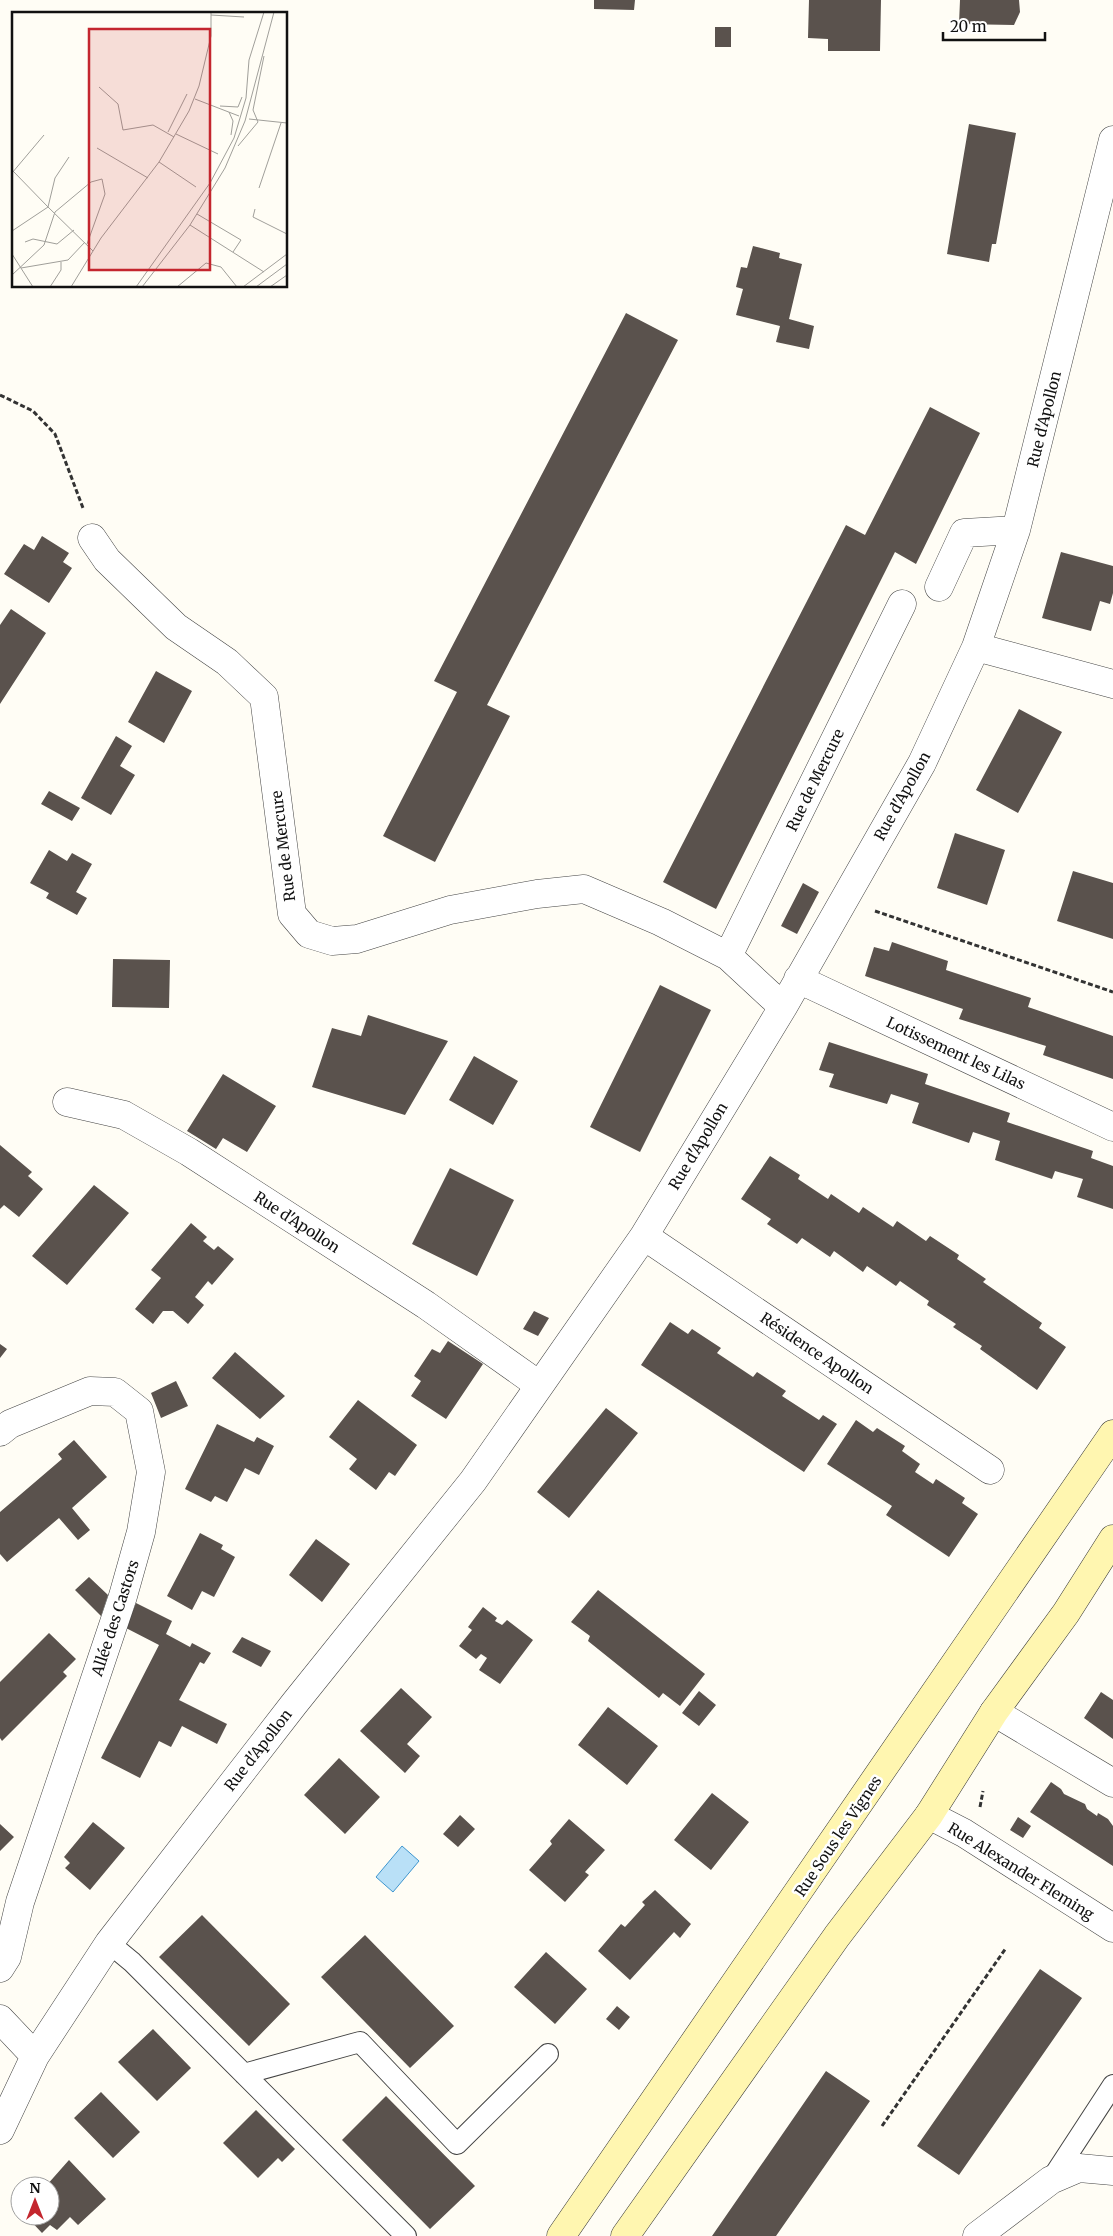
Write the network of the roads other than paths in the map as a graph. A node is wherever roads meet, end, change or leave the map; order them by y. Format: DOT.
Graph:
graph roads {
  1 [pos="1113,140"];
  2 [pos="1016,530"];
  3 [pos="92,538"];
  4 [pos="939,587"];
  5 [pos="902,604"];
  6 [pos="976,648"];
  7 [pos="1113,684"];
  8 [pos="728,956"];
  9 [pos="798,979"];
  10 [pos="783,1007"];
  11 [pos="67,1102"];
  12 [pos="1113,1128"];
  13 [pos="644,1236"];
  14 [pos="539,1384"];
  15 [pos="0,1432"];
  16 [pos="1113,1434"];
  17 [pos="990,1470"];
  18 [pos="1113,1539"];
  19 [pos="994,1712"];
  20 [pos="1113,1783"];
  21 [pos="929,1815"];
  22 [pos="1113,1928"];
  23 [pos="108,1943"];
  24 [pos="0,1968"];
  25 [pos="0,2019"];
  26 [pos="548,2054"];
  27 [pos="35,2056"];
  28 [pos="244,2074"];
  29 [pos="1113,2084"];
  30 [pos="0,2130"];
  31 [pos="1113,2171"];
  32 [pos="1051,2180"];
  33 [pos="406,2236"];
  34 [pos="561,2236"];
  35 [pos="624,2236"];
  36 [pos="977,2236"];
  1 -- 2 [label="street, Rue d'Apollon"];
  2 -- 4 [label="street"];
  2 -- 6 [label="street, Rue d'Apollon"];
  3 -- 8 [label="street, Rue de Mercure"];
  5 -- 8 [label="street, Rue de Mercure"];
  6 -- 7 [label="street"];
  6 -- 9 [label="street, Rue d'Apollon"];
  8 -- 10 [label="street, Rue de Mercure"];
  9 -- 10 [label="street, Rue d'Apollon"];
  9 -- 12 [label="street, Lotissement les Lilas"];
  10 -- 13 [label="street, Rue d'Apollon"];
  11 -- 14 [label="street, Rue d'Apollon"];
  13 -- 14 [label="street, Rue d'Apollon"];
  13 -- 17 [label="street, Résidence Apollon"];
  14 -- 23 [label="street, Rue d'Apollon"];
  15 -- 24 [label="street, Allée des Castors"];
  16 -- 34 [label="street, Rue Sous les Vignes"];
  18 -- 19 [label="street"];
  19 -- 20 [label="street"];
  19 -- 21 [label="street"];
  21 -- 22 [label="street, Rue Alexander Fleming"];
  21 -- 35 [label="street"];
  23 -- 27 [label="street, Rue d'Apollon"];
  23 -- 28 [label="lane"];
  25 -- 27 [label="street"];
  26 -- 28 [label="lane"];
  27 -- 30 [label="street, Rue d'Apollon"];
  28 -- 33 [label="lane"];
  29 -- 32 [label="lane"];
  31 -- 32 [label="street"];
  32 -- 36 [label="street"];
}
